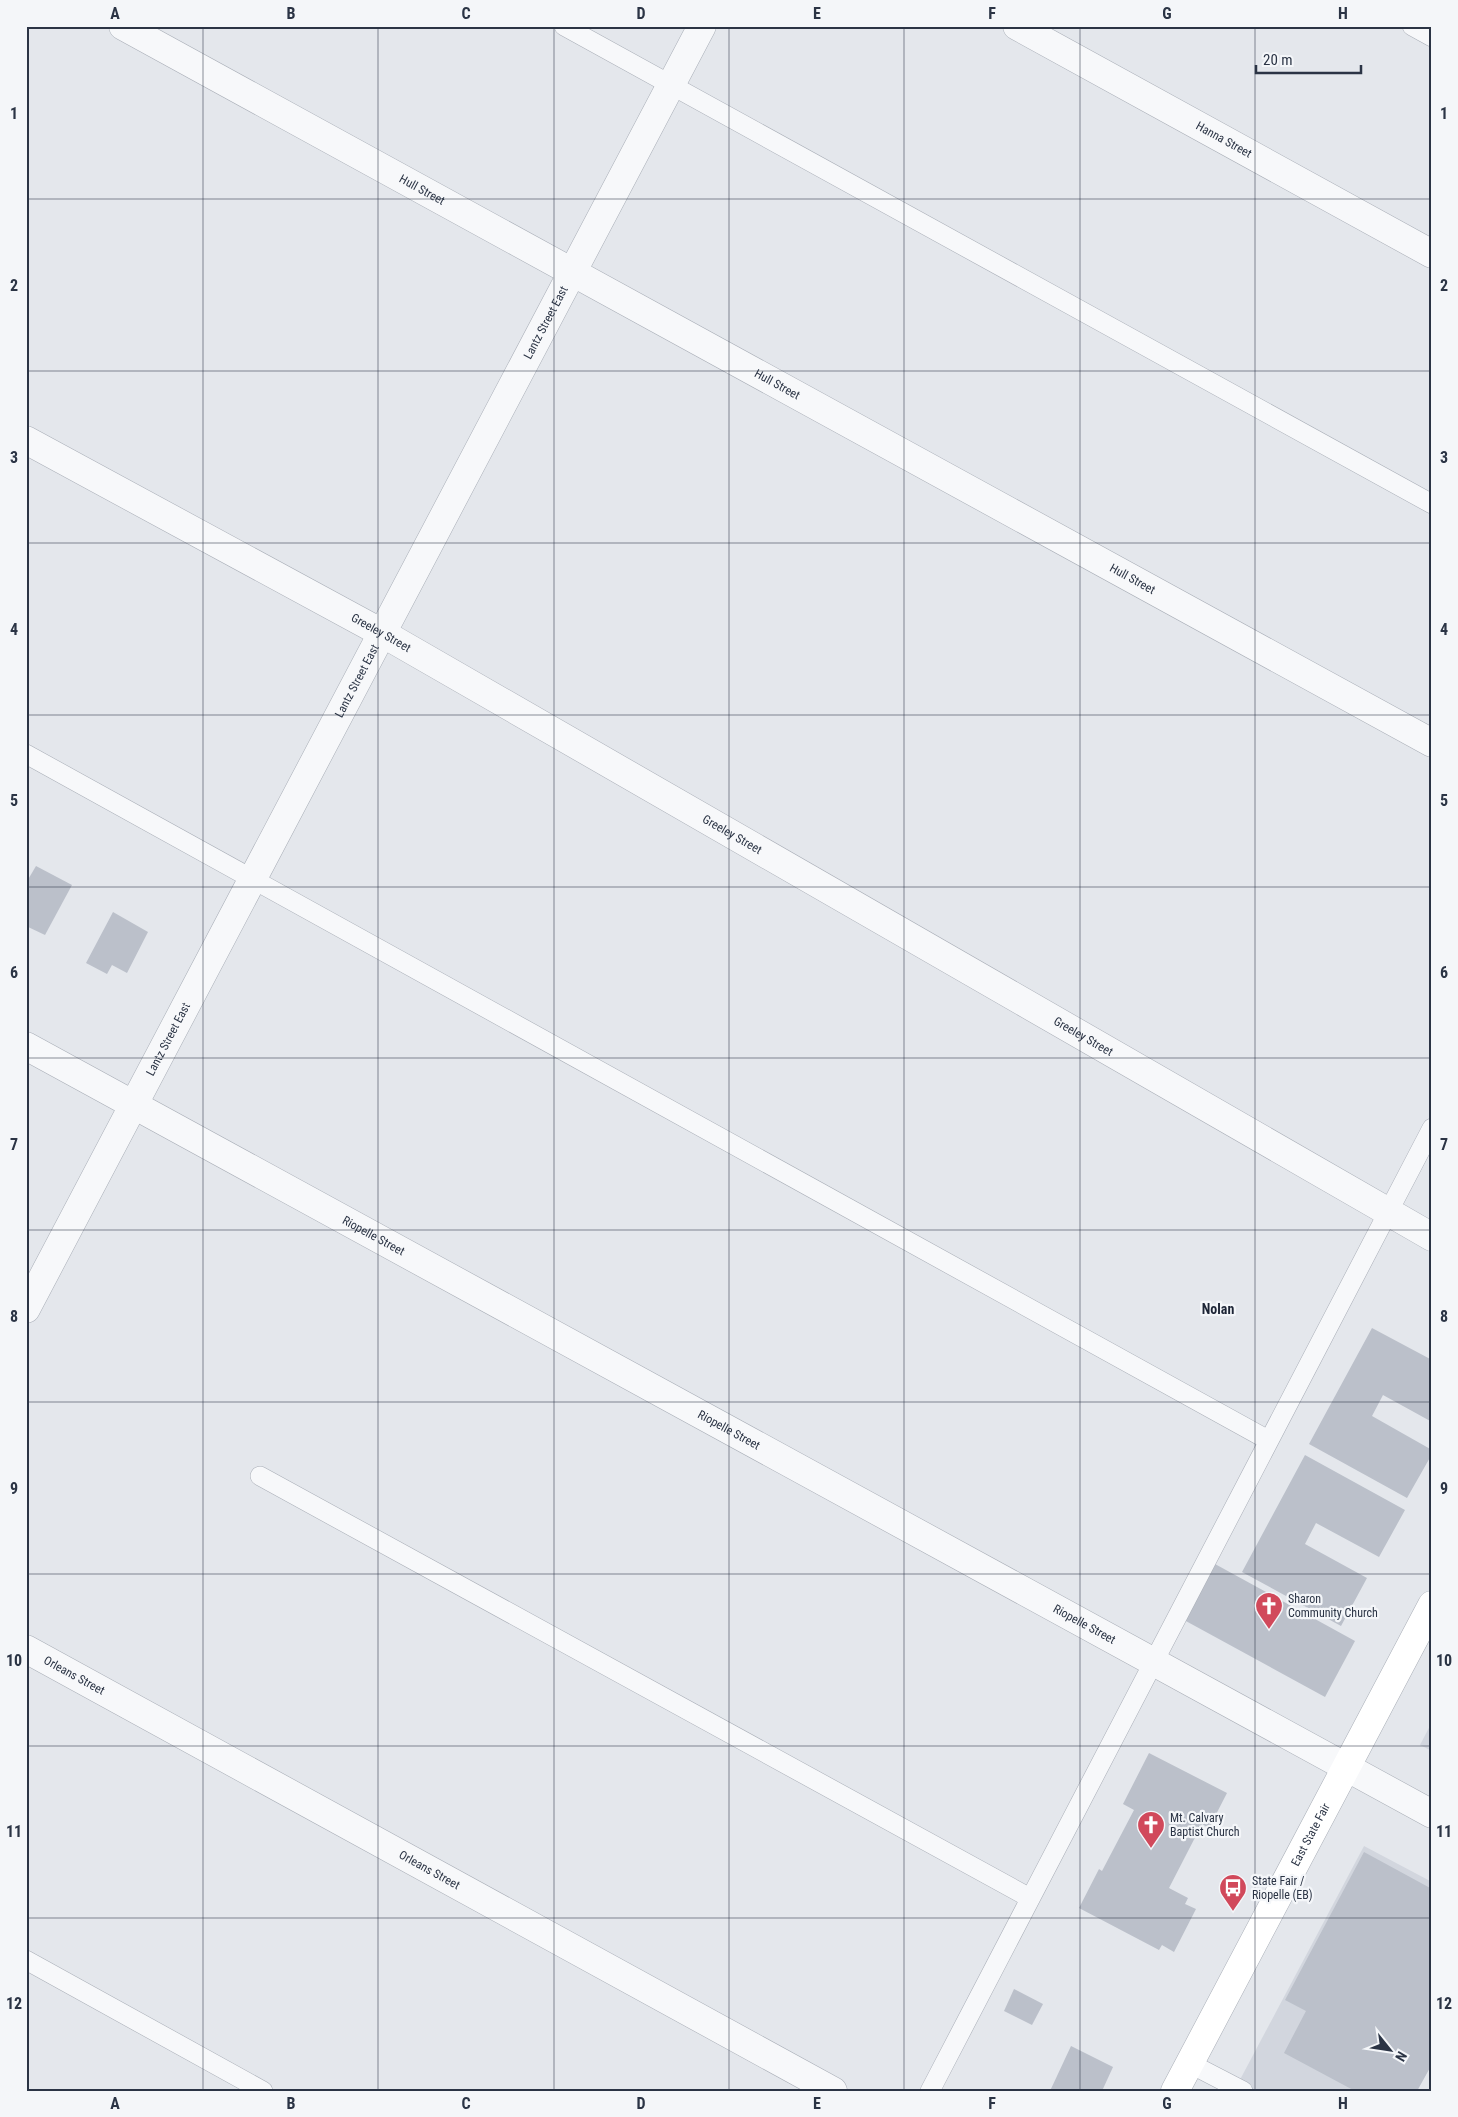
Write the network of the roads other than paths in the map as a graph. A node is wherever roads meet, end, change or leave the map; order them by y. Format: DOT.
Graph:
graph roads {
  1 [pos="123,26"];
  2 [pos="564,26"];
  3 [pos="702,26"];
  4 [pos="1017,26"];
  5 [pos="1412,26"];
  6 [pos="1432,37"];
  7 [pos="671,85"];
  8 [pos="1432,254"];
  9 [pos="572,273"];
  10 [pos="26,440"];
  11 [pos="1432,504"];
  12 [pos="382,633"];
  13 [pos="1432,743"];
  14 [pos="26,754"];
  15 [pos="253,878"];
  16 [pos="26,1046"];
  17 [pos="134,1106"];
  18 [pos="1432,1128"];
  19 [pos="1387,1212"];
  20 [pos="1432,1237"];
  21 [pos="26,1309"];
  22 [pos="1268,1440"];
  23 [pos="260,1476"];
  24 [pos="1432,1605"];
  25 [pos="26,1649"];
  26 [pos="1152,1662"];
  27 [pos="1345,1768"];
  28 [pos="1432,1814"];
  29 [pos="1030,1898"];
  30 [pos="26,1960"];
  31 [pos="1189,2063"];
  32 [pos="263,2091"];
  33 [pos="833,2091"];
  34 [pos="930,2091"];
  35 [pos="1175,2091"];
  36 [pos="1243,2091"];
  1 -- 9 [label="street, Hull Street"];
  2 -- 7 [label="lane"];
  3 -- 7 [label="street, Lantz Street East"];
  4 -- 8 [label="street, Hanna Street"];
  5 -- 6 [label="lane"];
  7 -- 9 [label="street, Lantz Street East"];
  7 -- 11 [label="lane"];
  9 -- 12 [label="street, Lantz Street East"];
  9 -- 13 [label="street, Hull Street"];
  10 -- 12 [label="street, Greeley Street"];
  12 -- 15 [label="street, Lantz Street East"];
  12 -- 19 [label="street, Greeley Street"];
  14 -- 15 [label="lane"];
  15 -- 17 [label="street, Lantz Street East"];
  15 -- 22 [label="lane"];
  16 -- 17 [label="street, Riopelle Street"];
  17 -- 21 [label="street, Lantz Street East"];
  17 -- 26 [label="street, Riopelle Street"];
  18 -- 19 [label="lane"];
  19 -- 20 [label="street, Greeley Street"];
  19 -- 22 [label="lane"];
  22 -- 26 [label="lane"];
  23 -- 29 [label="lane"];
  24 -- 27 [label="street, East State Fair"];
  25 -- 33 [label="street, Orleans Street"];
  26 -- 27 [label="street, Riopelle Street"];
  26 -- 29 [label="lane"];
  27 -- 28 [label="street, Riopelle Street"];
  27 -- 31 [label="street, East State Fair"];
  29 -- 34 [label="lane"];
  30 -- 32 [label="lane"];
  31 -- 35 [label="street, East State Fair"];
  31 -- 36 [label="lane"];
}
